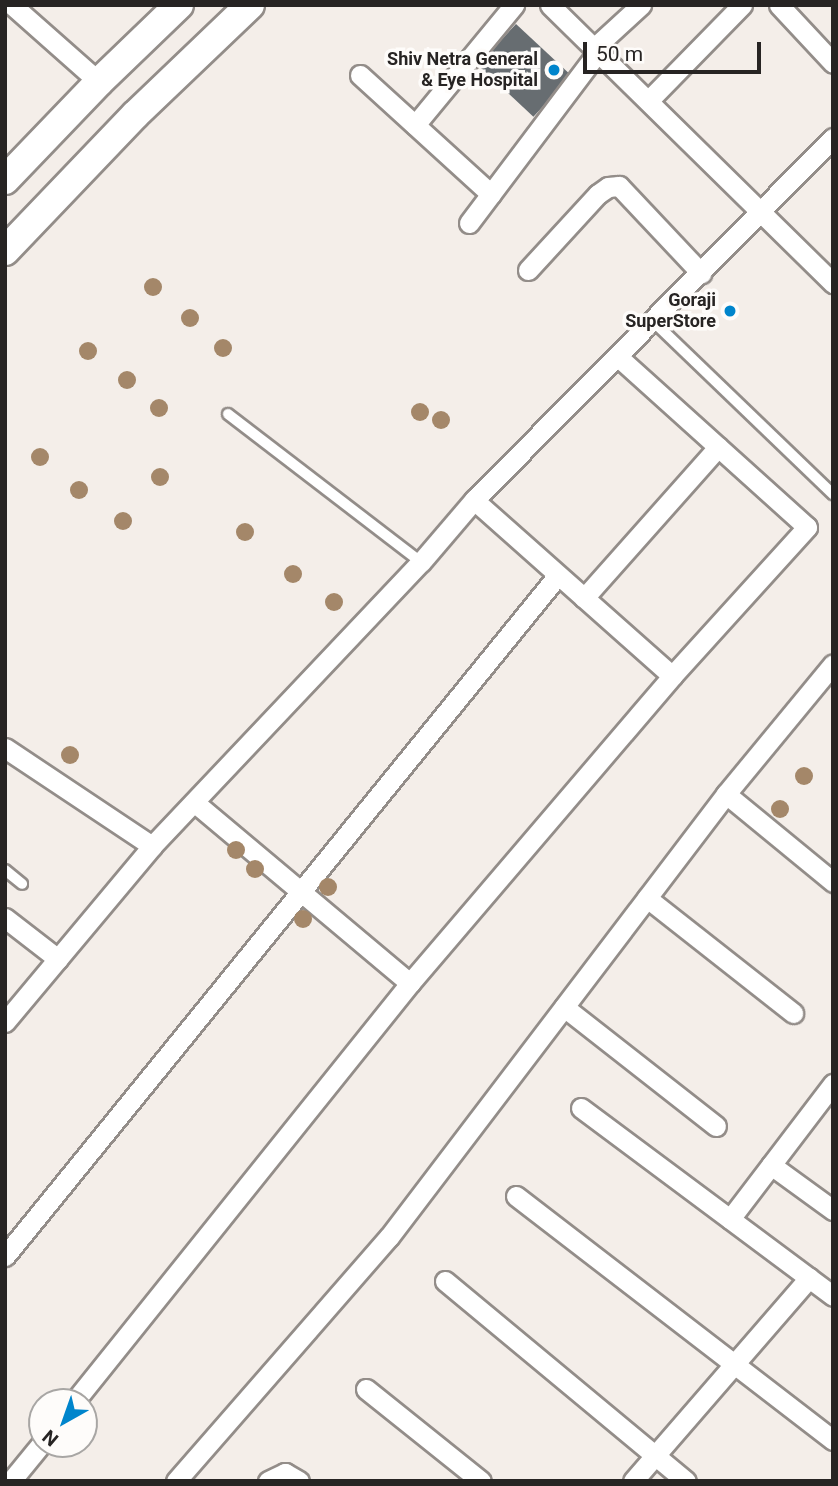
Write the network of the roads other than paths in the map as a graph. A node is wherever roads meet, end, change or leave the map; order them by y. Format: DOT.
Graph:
graph roads {
  1 [pos="12,5"];
  2 [pos="180,5"];
  3 [pos="250,5"];
  4 [pos="514,5"];
  5 [pos="550,5"];
  6 [pos="640,5"];
  7 [pos="742,5"];
  8 [pos="779,5"];
  9 [pos="596,50"];
  10 [pos="833,63"];
  11 [pos="360,75"];
  12 [pos="99,82"];
  13 [pos="649,100"];
  14 [pos="415,125"];
  15 [pos="833,138"];
  16 [pos="5,180"];
  17 [pos="491,194"];
  18 [pos="761,210"];
  19 [pos="469,223"];
  20 [pos="5,251"];
  21 [pos="528,270"];
  22 [pos="701,273"];
  23 [pos="833,283"];
  24 [pos="653,321"];
  25 [pos="618,357"];
  26 [pos="228,414"];
  27 [pos="718,447"];
  28 [pos="833,494"];
  29 [pos="474,500"];
  30 [pos="421,562"];
  31 [pos="558,575"];
  32 [pos="584,598"];
  33 [pos="833,664"];
  34 [pos="673,676"];
  35 [pos="5,748"];
  36 [pos="726,794"];
  37 [pos="194,802"];
  38 [pos="152,845"];
  39 [pos="5,870"];
  40 [pos="833,882"];
  41 [pos="22,884"];
  42 [pos="300,892"];
  43 [pos="647,898"];
  44 [pos="5,918"];
  45 [pos="58,959"];
  46 [pos="410,983"];
  47 [pos="564,1007"];
  48 [pos="793,1013"];
  49 [pos="5,1022"];
  50 [pos="833,1084"];
  51 [pos="581,1108"];
  52 [pos="716,1126"];
  53 [pos="771,1165"];
  54 [pos="516,1196"];
  55 [pos="833,1210"];
  56 [pos="730,1219"];
  57 [pos="5,1256"];
  58 [pos="809,1278"];
  59 [pos="445,1280"];
  60 [pos="833,1296"];
  61 [pos="733,1365"];
  62 [pos="85,1388"];
  63 [pos="366,1389"];
  64 [pos="833,1440"];
  65 [pos="655,1455"];
  66 [pos="30,1458"];
  67 [pos="11,1481"];
  68 [pos="176,1481"];
  69 [pos="268,1481"];
  70 [pos="299,1481"];
  71 [pos="481,1481"];
  72 [pos="633,1481"];
  73 [pos="686,1481"];
  1 -- 12 [label="street"];
  2 -- 12 [label="main road"];
  3 -- 20 [label="main road"];
  4 -- 14 [label="street"];
  5 -- 9 [label="street"];
  6 -- 9 [label="street"];
  7 -- 13 [label="street"];
  8 -- 10 [label="street"];
  9 -- 13 [label="street"];
  9 -- 17 [label="street"];
  11 -- 14 [label="street"];
  12 -- 16 [label="main road"];
  13 -- 18 [label="street"];
  14 -- 17 [label="street"];
  15 -- 18 [label="street"];
  17 -- 19 [label="street"];
  18 -- 22 [label="street"];
  18 -- 23 [label="street"];
  21 -- 22 [label="street"];
  22 -- 24 [label="street"];
  24 -- 25 [label="street"];
  24 -- 28 [label="lane"];
  25 -- 27 [label="street"];
  25 -- 29 [label="street"];
  26 -- 30 [label="lane"];
  27 -- 32 [label="street"];
  27 -- 34 [label="street"];
  29 -- 30 [label="street"];
  29 -- 31 [label="street"];
  30 -- 37 [label="street"];
  31 -- 32 [label="street"];
  31 -- 42 [label="street"];
  32 -- 34 [label="street"];
  33 -- 36 [label="street"];
  34 -- 46 [label="street"];
  35 -- 38 [label="street"];
  36 -- 40 [label="street"];
  36 -- 43 [label="street"];
  37 -- 38 [label="street"];
  37 -- 42 [label="street"];
  38 -- 45 [label="street"];
  39 -- 41 [label="lane"];
  42 -- 46 [label="street"];
  42 -- 57 [label="street"];
  43 -- 47 [label="street"];
  43 -- 48 [label="street"];
  44 -- 45 [label="street"];
  45 -- 49 [label="street"];
  46 -- 62 [label="street"];
  47 -- 52 [label="street"];
  47 -- 68 [label="street"];
  50 -- 53 [label="street"];
  51 -- 56 [label="street"];
  53 -- 55 [label="street"];
  53 -- 56 [label="street"];
  54 -- 61 [label="street"];
  56 -- 58 [label="street"];
  58 -- 60 [label="street"];
  58 -- 61 [label="street"];
  59 -- 65 [label="street"];
  61 -- 64 [label="street"];
  61 -- 65 [label="street"];
  63 -- 71 [label="street"];
  65 -- 72 [label="street"];
  65 -- 73 [label="street"];
  66 -- 67 [label="street"];
  69 -- 70 [label="street"];
}
